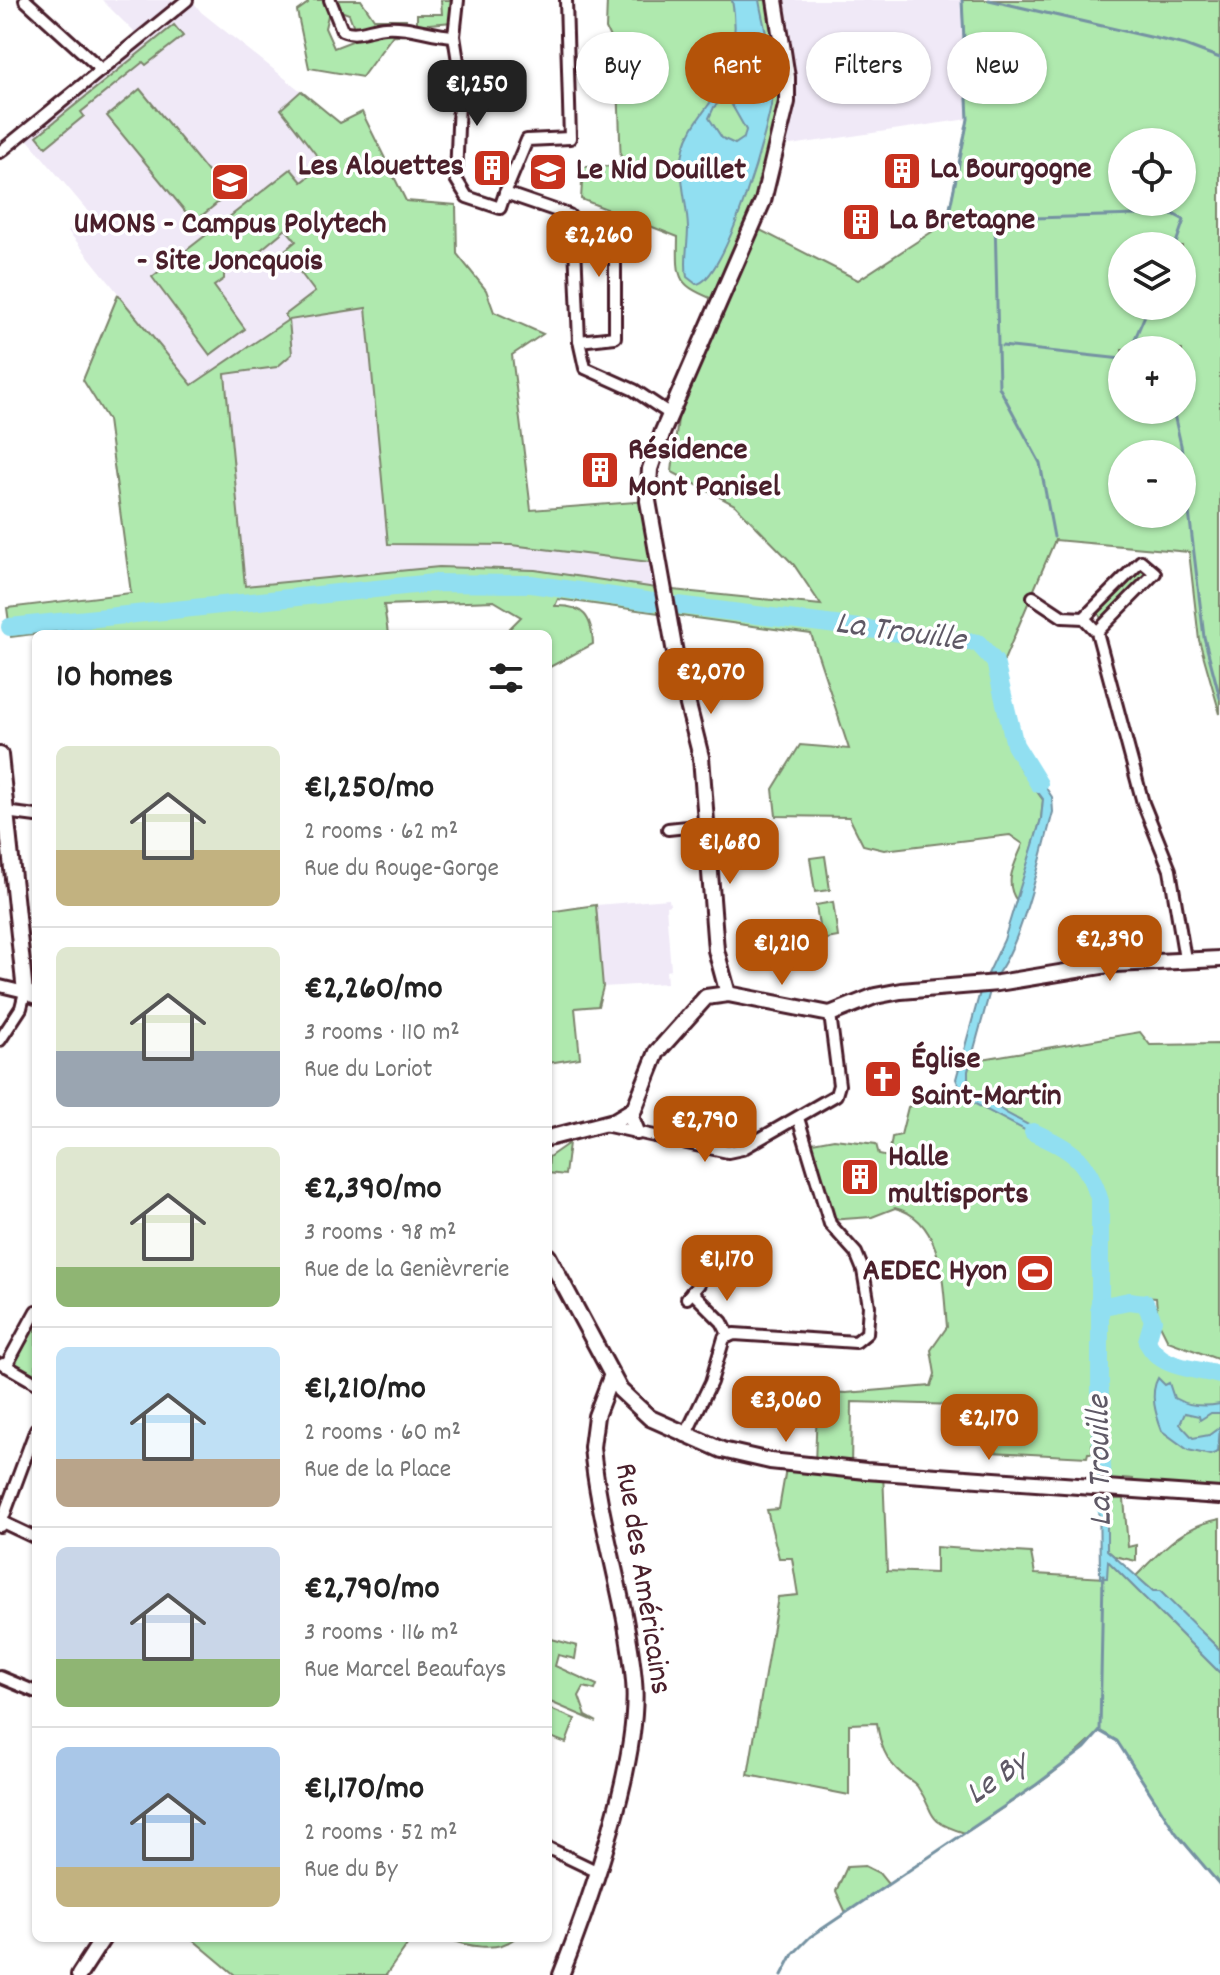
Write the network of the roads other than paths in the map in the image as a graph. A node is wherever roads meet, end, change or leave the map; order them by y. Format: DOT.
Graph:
graph roads {
  1 [pos="25,0"];
  2 [pos="187,0"];
  3 [pos="330,0"];
  4 [pos="458,0"];
  5 [pos="566,0"];
  6 [pos="775,0"];
  7 [pos="454,36"];
  8 [pos="102,70"];
  9 [pos="0,152"];
  10 [pos="505,193"];
  11 [pos="574,221"];
  12 [pos="579,341"];
  13 [pos="670,414"];
  14 [pos="1033,597"];
  15 [pos="1084,618"];
  16 [pos="1097,632"];
  17 [pos="0,755"];
  18 [pos="5,812"];
  19 [pos="32,815"];
  20 [pos="706,825"];
  21 [pos="668,829"];
  22 [pos="716,950"];
  23 [pos="1185,959"];
  24 [pos="1220,959"];
  25 [pos="0,986"];
  26 [pos="30,994"];
  27 [pos="728,994"];
  28 [pos="706,997"];
  29 [pos="830,1014"];
  30 [pos="0,1040"];
  31 [pos="633,1113"];
  32 [pos="798,1118"];
  33 [pos="602,1125"];
  34 [pos="637,1132"];
  35 [pos="566,1134"];
  36 [pos="552,1137"];
  37 [pos="552,1145"];
  38 [pos="552,1270"];
  39 [pos="693,1291"];
  40 [pos="32,1317"];
  41 [pos="729,1336"];
  42 [pos="3,1364"];
  43 [pos="611,1377"];
  44 [pos="32,1381"];
  45 [pos="685,1436"];
  46 [pos="32,1440"];
  47 [pos="1220,1496"];
  48 [pos="1,1524"];
  49 [pos="32,1536"];
  50 [pos="0,1677"];
  51 [pos="32,1690"];
  52 [pos="552,1850"];
  53 [pos="596,1871"];
  54 [pos="100,1942"];
  55 [pos="79,1975"];
  56 [pos="561,1975"];
  1 -- 8 [label="street"];
  2 -- 8 [label="street"];
  3 -- 7 [label="street"];
  4 -- 7 [label="street"];
  5 -- 10 [label="street"];
  6 -- 13 [label="street"];
  7 -- 10 [label="street"];
  8 -- 9 [label="street"];
  10 -- 11 [label="street"];
  11 -- 12 [label="street"];
  11 -- 12 [label="street"];
  12 -- 13 [label="street"];
  13 -- 20 [label="street"];
  14 -- 15 [label="street"];
  15 -- 16 [label="street"];
  15 -- 16 [label="street"];
  16 -- 23 [label="street"];
  17 -- 18 [label="street"];
  18 -- 19 [label="street"];
  18 -- 26 [label="street"];
  20 -- 21 [label="street"];
  20 -- 22 [label="street"];
  22 -- 27 [label="street"];
  22 -- 28 [label="street"];
  23 -- 24 [label="street"];
  23 -- 29 [label="street"];
  25 -- 26 [label="street"];
  26 -- 30 [label="street"];
  27 -- 28 [label="street"];
  27 -- 29 [label="street"];
  28 -- 31 [label="street"];
  29 -- 32 [label="street"];
  31 -- 33 [label="street"];
  31 -- 34 [label="street"];
  32 -- 34 [label="street"];
  32 -- 41 [label="street"];
  33 -- 34 [label="street"];
  33 -- 35 [label="street"];
  35 -- 36 [label="street"];
  35 -- 37 [label="street"];
  38 -- 43 [label="street"];
  39 -- 41 [label="street"];
  40 -- 42 [label="street"];
  41 -- 45 [label="street"];
  42 -- 44 [label="street"];
  43 -- 45 [label="street"];
  43 -- 53 [label="street, Rue des Américains"];
  45 -- 47 [label="street"];
  46 -- 48 [label="street"];
  48 -- 49 [label="street"];
  50 -- 51 [label="street"];
  52 -- 53 [label="street"];
  53 -- 56 [label="street, Rue des Américains"];
  54 -- 55 [label="street"];
}
